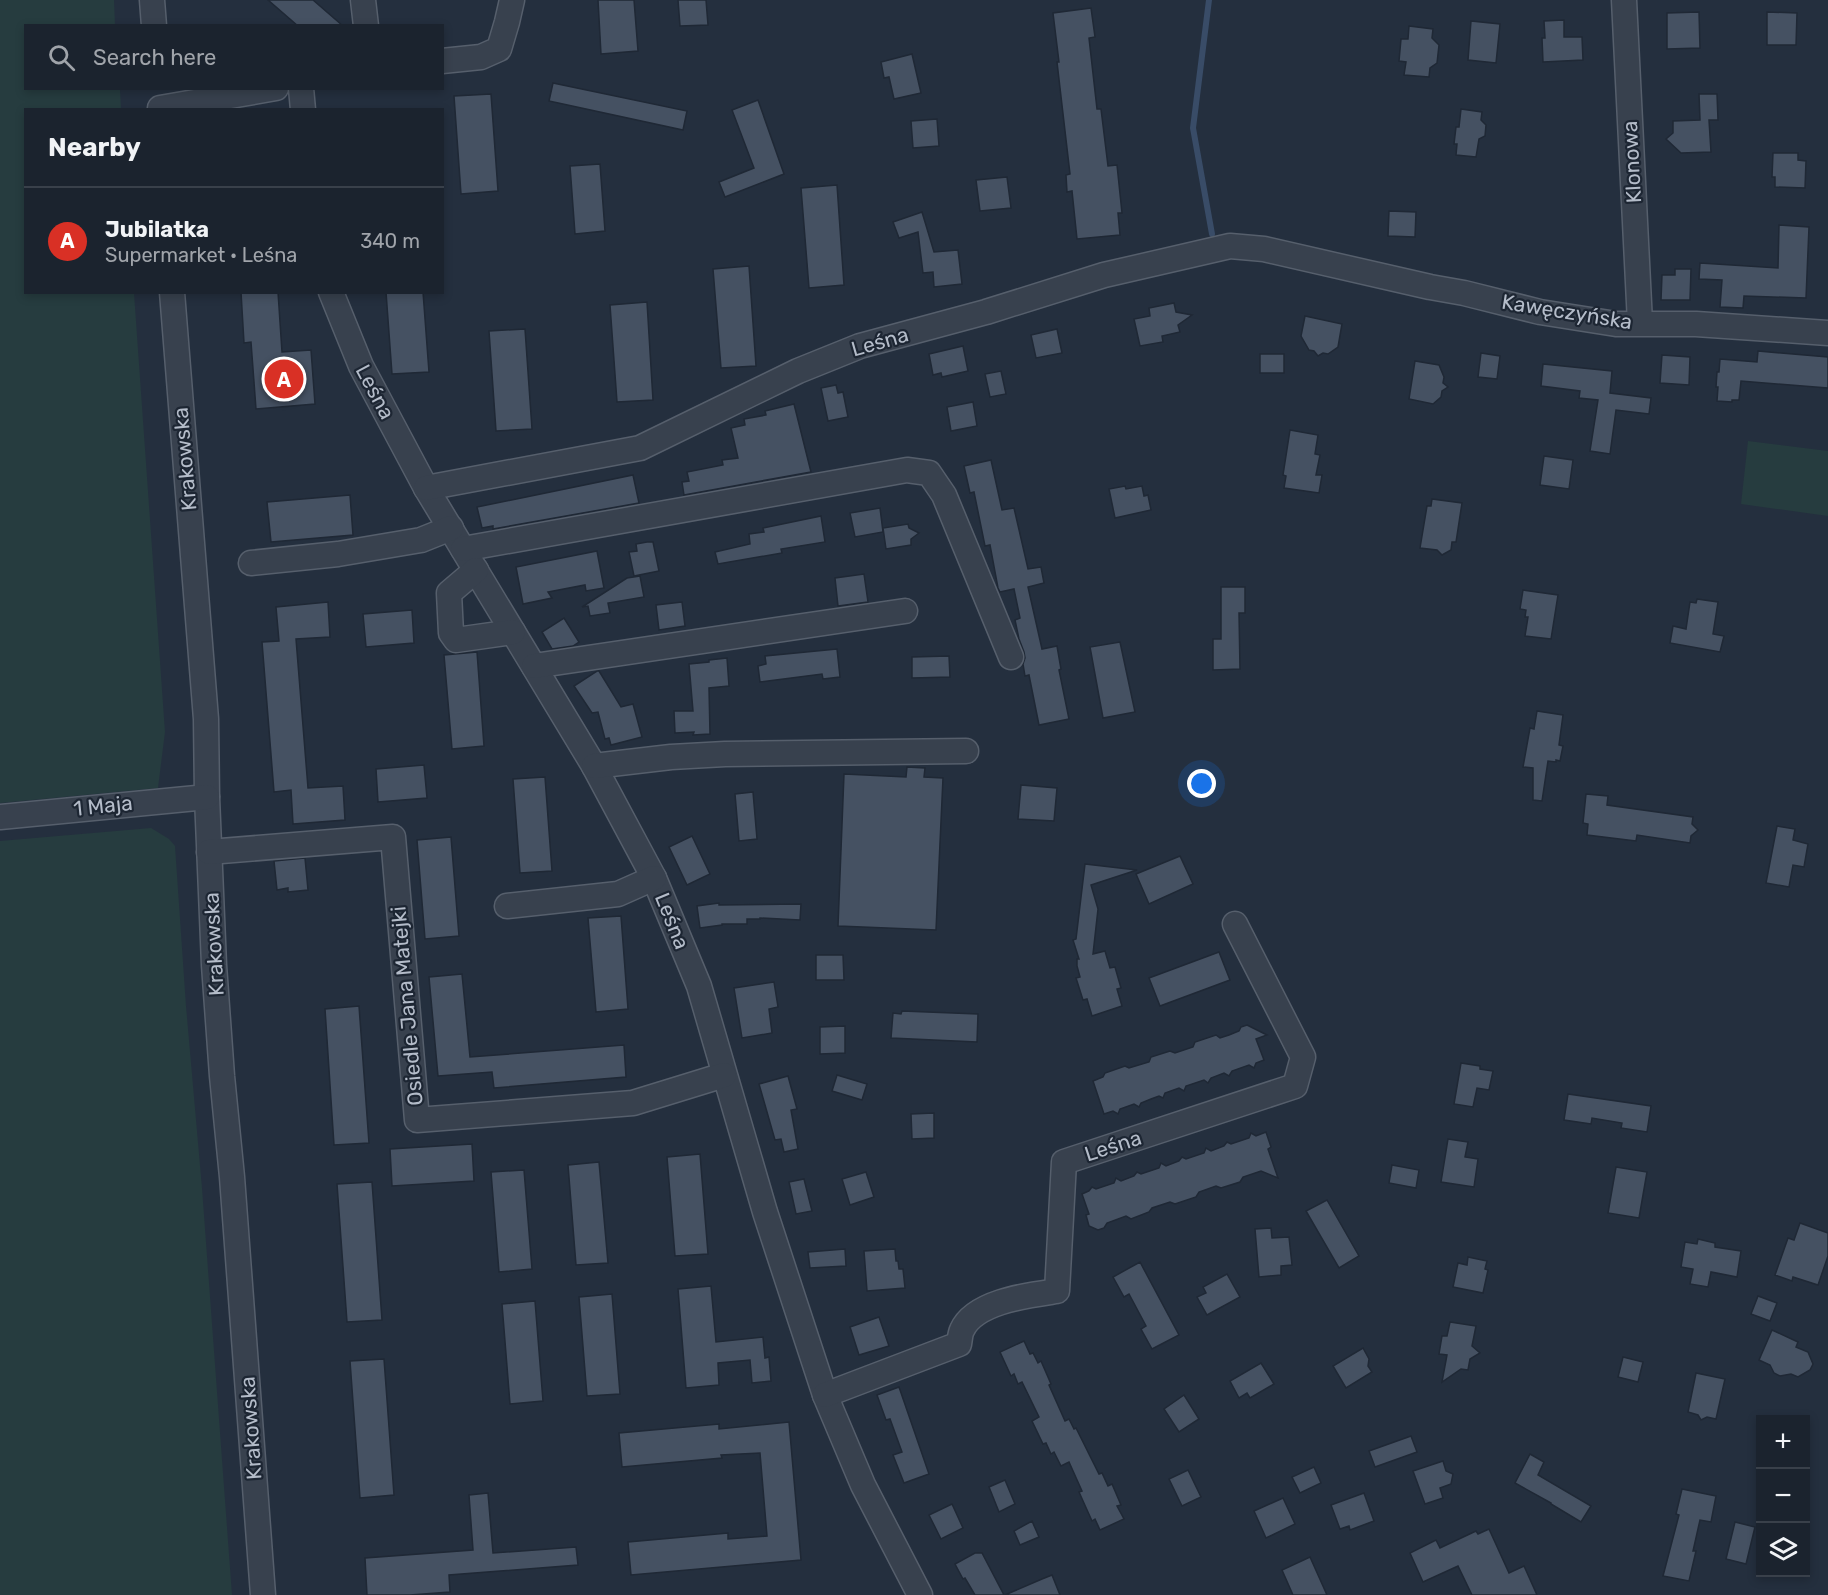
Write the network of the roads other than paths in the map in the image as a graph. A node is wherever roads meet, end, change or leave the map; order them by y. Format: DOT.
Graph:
graph roads {
  1 [pos="152,0"];
  2 [pos="363,0"];
  3 [pos="512,0"];
  4 [pos="1624,0"];
  5 [pos="154,24"];
  6 [pos="366,24"];
  7 [pos="444,61"];
  8 [pos="259,90"];
  9 [pos="301,90"];
  10 [pos="160,102"];
  11 [pos="303,108"];
  12 [pos="1345,267"];
  13 [pos="172,294"];
  14 [pos="332,294"];
  15 [pos="1640,323"];
  16 [pos="1828,333"];
  17 [pos="426,488"];
  18 [pos="451,528"];
  19 [pos="463,549"];
  20 [pos="251,563"];
  21 [pos="476,570"];
  22 [pos="905,611"];
  23 [pos="513,632"];
  24 [pos="1011,657"];
  25 [pos="534,666"];
  26 [pos="966,751"];
  27 [pos="594,766"];
  28 [pos="207,797"];
  29 [pos="0,817"];
  30 [pos="209,852"];
  31 [pos="654,878"];
  32 [pos="507,906"];
  33 [pos="1234,924"];
  34 [pos="724,1075"];
  35 [pos="825,1395"];
  36 [pos="263,1595"];
  37 [pos="920,1595"];
  1 -- 5 [label="street"];
  2 -- 6 [label="street"];
  3 -- 7 [label="street"];
  4 -- 15 [label="street, Klonowa"];
  8 -- 10 [label="street"];
  9 -- 11 [label="street"];
  12 -- 15 [label="street, Kawęczyńska"];
  12 -- 17 [label="street, Leśna"];
  13 -- 28 [label="street, Krakowska"];
  14 -- 17 [label="street, Leśna"];
  15 -- 16 [label="street, Kawęczyńska"];
  17 -- 18 [label="street, Leśna"];
  18 -- 19 [label="street, Leśna"];
  18 -- 20 [label="street"];
  19 -- 21 [label="street, Leśna"];
  19 -- 24 [label="street"];
  21 -- 23 [label="street, Leśna"];
  21 -- 23 [label="street"];
  22 -- 25 [label="street"];
  23 -- 25 [label="street, Leśna"];
  25 -- 27 [label="street, Leśna"];
  26 -- 27 [label="street"];
  27 -- 31 [label="street, Leśna"];
  28 -- 29 [label="street, 1 Maja"];
  28 -- 30 [label="street, Krakowska"];
  30 -- 34 [label="street, Osiedle Jana Matejki"];
  30 -- 36 [label="street, Krakowska"];
  31 -- 32 [label="street"];
  31 -- 34 [label="street, Leśna"];
  33 -- 35 [label="street, Leśna"];
  34 -- 35 [label="street, Leśna"];
  35 -- 37 [label="street, Leśna"];
}
